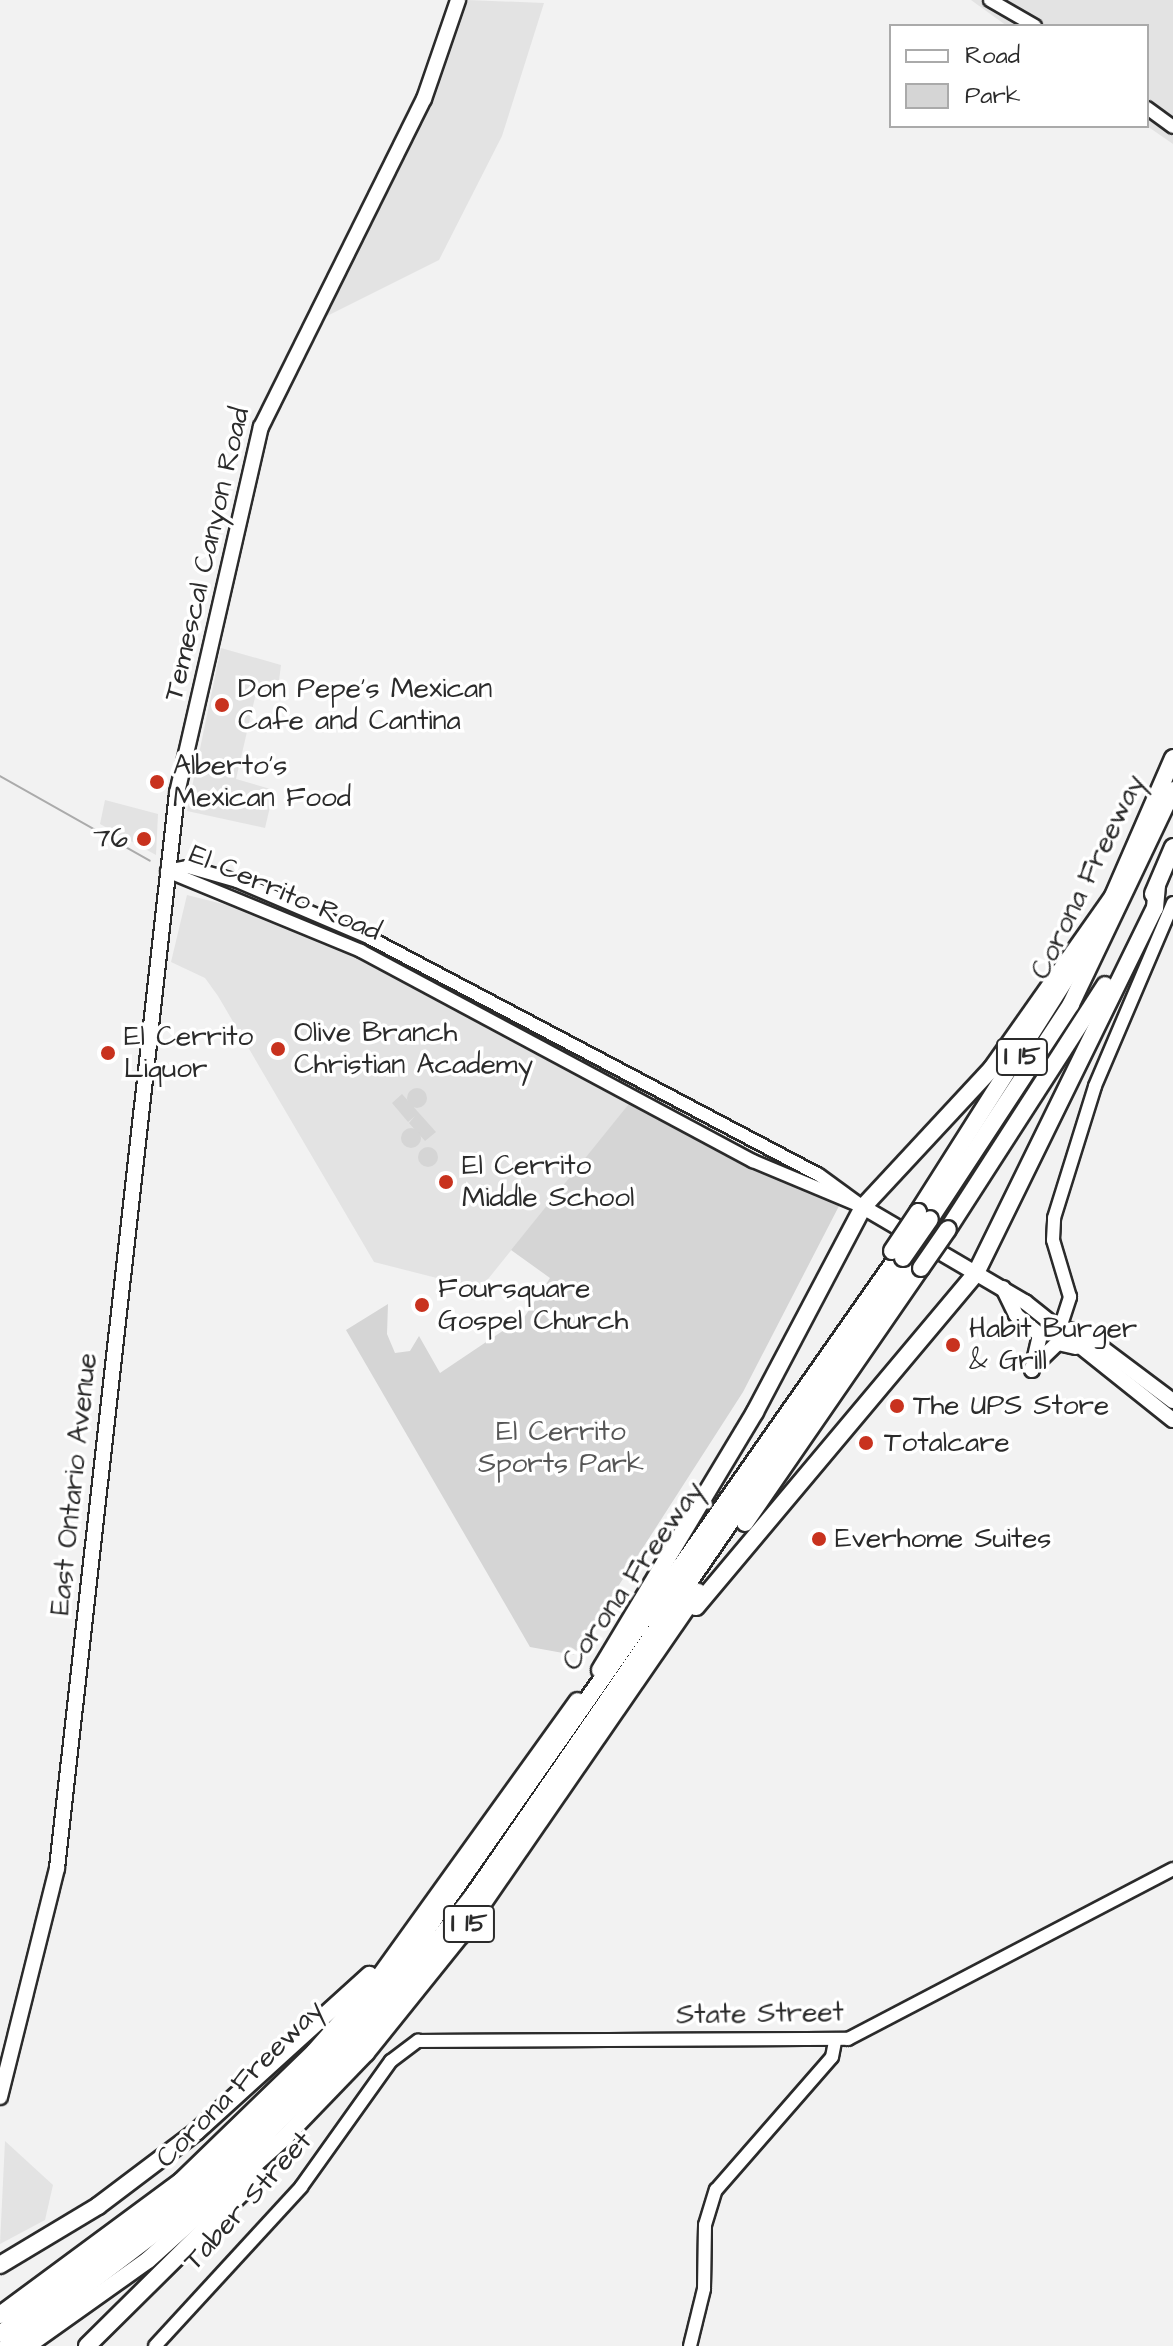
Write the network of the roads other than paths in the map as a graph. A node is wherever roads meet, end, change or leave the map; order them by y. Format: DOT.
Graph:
graph roads {
  1 [pos="458,0"];
  2 [pos="990,0"];
  3 [pos="1032,24"];
  4 [pos="1149,109"];
  5 [pos="1173,127"];
  6 [pos="1173,758"];
  7 [pos="1173,790"];
  8 [pos="1173,814"];
  9 [pos="1173,847"];
  10 [pos="167,871"];
  11 [pos="1157,886"];
  12 [pos="1114,895"];
  13 [pos="1173,903"];
  14 [pos="863,1207"];
  15 [pos="932,1220"];
  16 [pos="905,1259"];
  17 [pos="976,1273"];
  18 [pos="1002,1288"];
  19 [pos="1060,1328"];
  20 [pos="1077,1347"];
  21 [pos="847,1375"];
  22 [pos="1173,1401"];
  23 [pos="1173,1420"];
  24 [pos="745,1503"];
  25 [pos="600,1670"];
  26 [pos="628,1693"];
  27 [pos="1173,1869"];
  28 [pos="388,1965"];
  29 [pos="835,2042"];
  30 [pos="405,2048"];
  31 [pos="0,2097"];
  32 [pos="286,2136"];
  33 [pos="0,2265"];
  34 [pos="0,2315"];
  35 [pos="0,2334"];
  36 [pos="7,2346"];
  37 [pos="27,2346"];
  38 [pos="87,2346"];
  39 [pos="155,2346"];
  40 [pos="690,2346"];
  1 -- 10 [label="main road, Temescal Canyon Road"];
  2 -- 3 [label="street"];
  4 -- 5 [label="street"];
  6 -- 12 [label="highway, Corona Freeway / I 15"];
  7 -- 15 [label="highway"];
  8 -- 15 [label="highway"];
  9 -- 11 [label="highway, Corona Freeway / I 15"];
  10 -- 14 [label="street, El Cerrito Road"];
  10 -- 31 [label="main road, East Ontario Avenue"];
  11 -- 15 [label="highway, Corona Freeway / I 15"];
  11 -- 17 [label="highway"];
  12 -- 14 [label="highway"];
  12 -- 15 [label="highway, Corona Freeway / I 15"];
  13 -- 19 [label="street"];
  14 -- 17 [label="main road, El Cerrito Road"];
  14 -- 25 [label="highway"];
  15 -- 16 [label="highway, Corona Freeway / I 15, bridge"];
  15 -- 16 [label="highway, Corona Freeway / I 15, bridge"];
  16 -- 21 [label="highway, Corona Freeway / I 15"];
  16 -- 24 [label="highway"];
  16 -- 25 [label="highway, Corona Freeway / I 15"];
  16 -- 35 [label="highway"];
  17 -- 18 [label="main road, El Cerrito Road"];
  17 -- 26 [label="highway"];
  18 -- 19 [label="main road, El Cerrito Road"];
  18 -- 20 [label="main road"];
  19 -- 20 [label="main road"];
  19 -- 22 [label="main road"];
  20 -- 23 [label="main road"];
  21 -- 24 [label="highway"];
  21 -- 26 [label="highway, Corona Freeway / I 15"];
  24 -- 36 [label="highway"];
  25 -- 28 [label="highway, Corona Freeway / I 15"];
  26 -- 32 [label="highway, Corona Freeway / I 15"];
  27 -- 29 [label="street, State Street"];
  28 -- 33 [label="highway"];
  28 -- 34 [label="highway, Corona Freeway / I 15"];
  29 -- 30 [label="street, State Street"];
  29 -- 40 [label="street"];
  30 -- 39 [label="street, Taber Street"];
  32 -- 37 [label="highway, Corona Freeway / I 15"];
  32 -- 38 [label="highway"];
}
